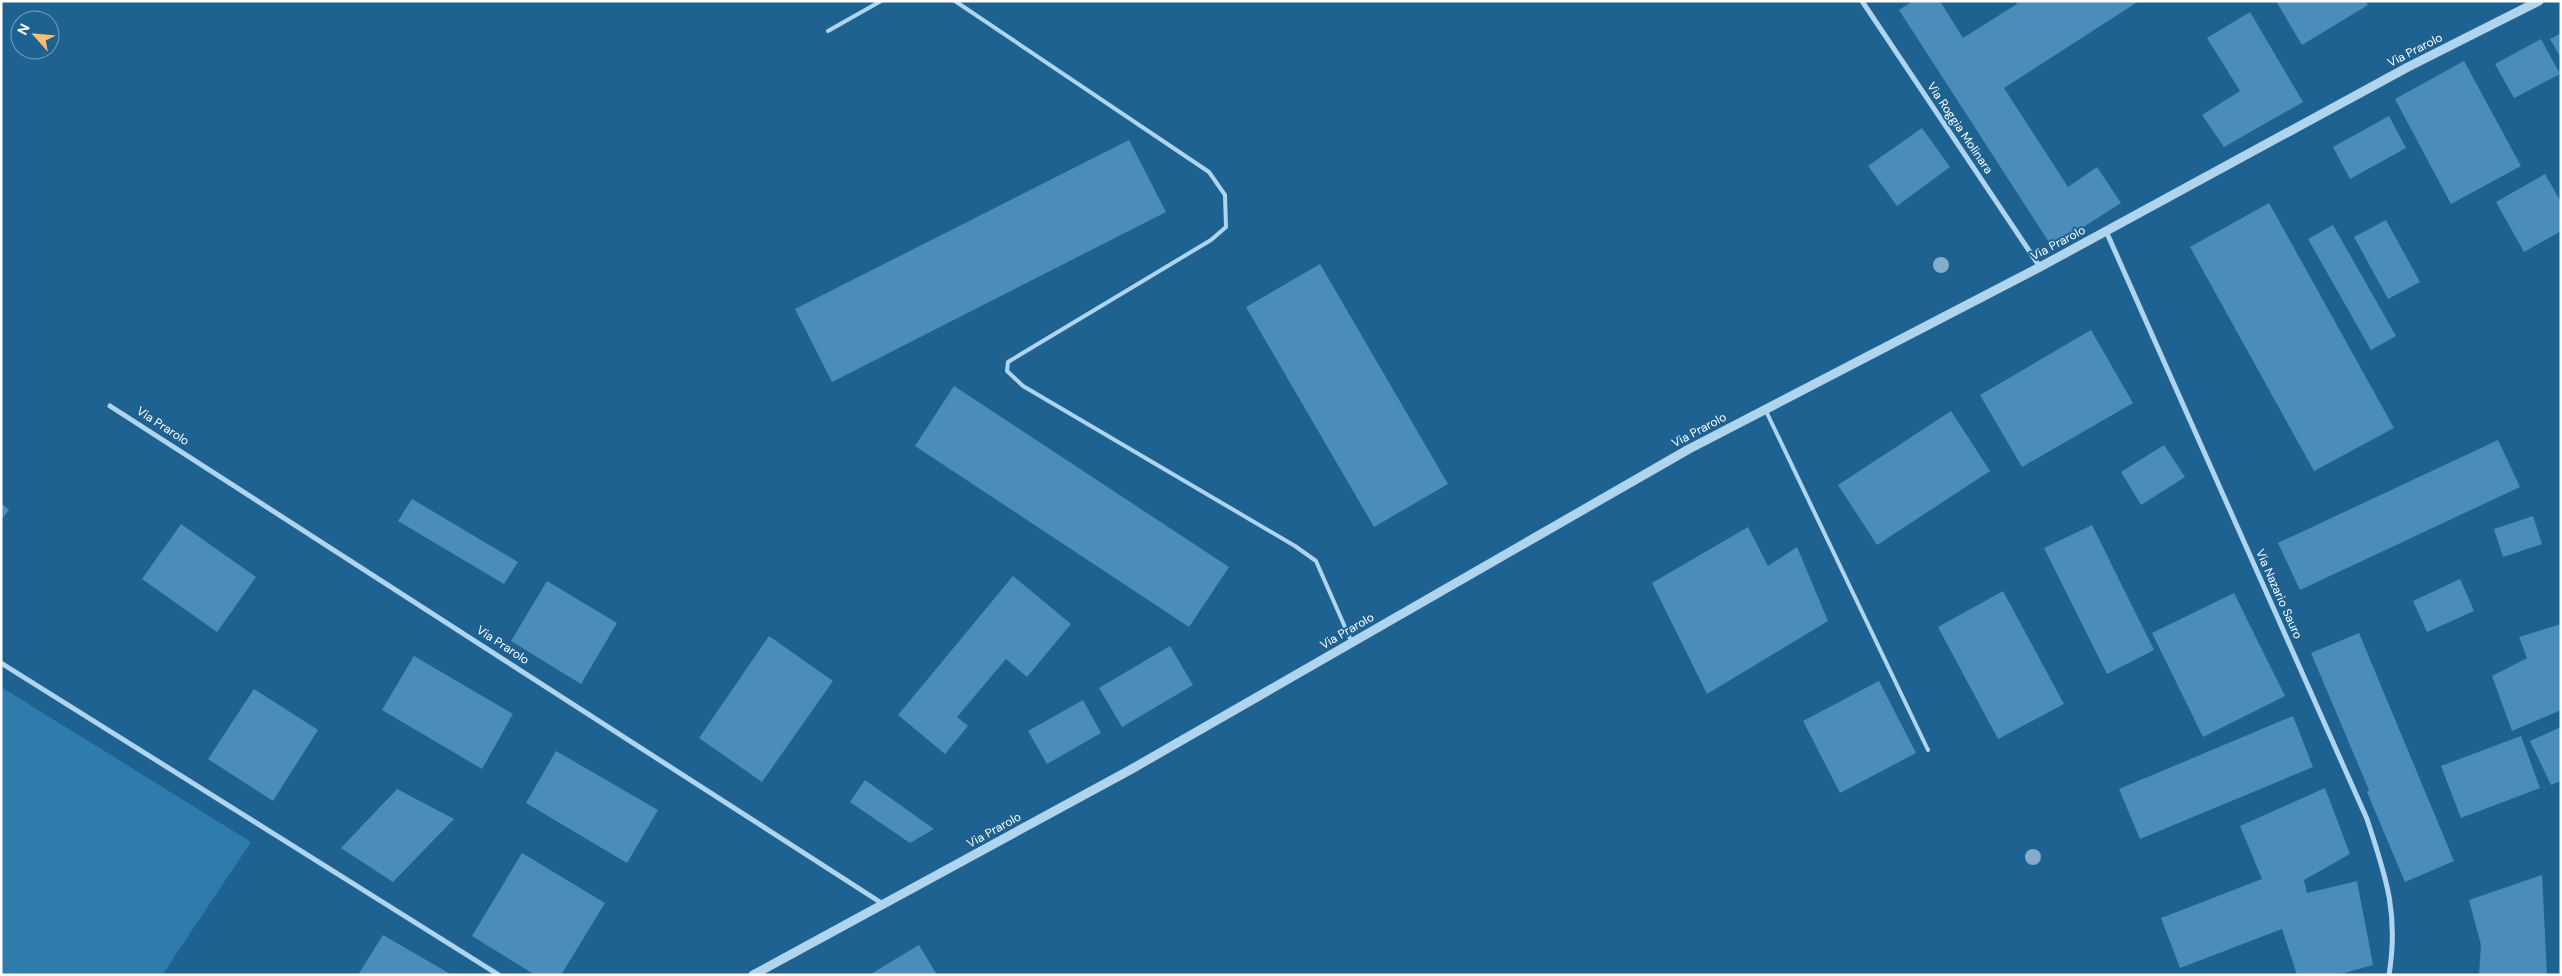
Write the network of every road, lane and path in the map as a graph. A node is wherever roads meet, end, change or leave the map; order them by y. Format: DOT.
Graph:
graph roads {
  1 [pos="881,1"];
  2 [pos="955,1"];
  3 [pos="1862,1"];
  4 [pos="2535,2"];
  5 [pos="828,31"];
  6 [pos="2106,231"];
  7 [pos="2040,266"];
  8 [pos="110,406"];
  9 [pos="1765,409"];
  10 [pos="1352,643"];
  11 [pos="1,663"];
  12 [pos="1928,750"];
  13 [pos="883,904"];
  14 [pos="499,975"];
  15 [pos="753,975"];
  16 [pos="2389,975"];
  1 -- 5 [label="lane"];
  2 -- 10 [label="lane"];
  3 -- 7 [label="street, Via Roggia Molinara"];
  4 -- 6 [label="street, Via Prarolo"];
  6 -- 7 [label="street, Via Prarolo"];
  6 -- 16 [label="street, Via Nazario Sauro"];
  7 -- 9 [label="street, Via Prarolo"];
  8 -- 13 [label="street, Via Prarolo"];
  9 -- 10 [label="street, Via Prarolo"];
  9 -- 12 [label="lane"];
  10 -- 13 [label="street, Via Prarolo"];
  11 -- 14 [label="street"];
  13 -- 15 [label="street, Via Prarolo"];
}
